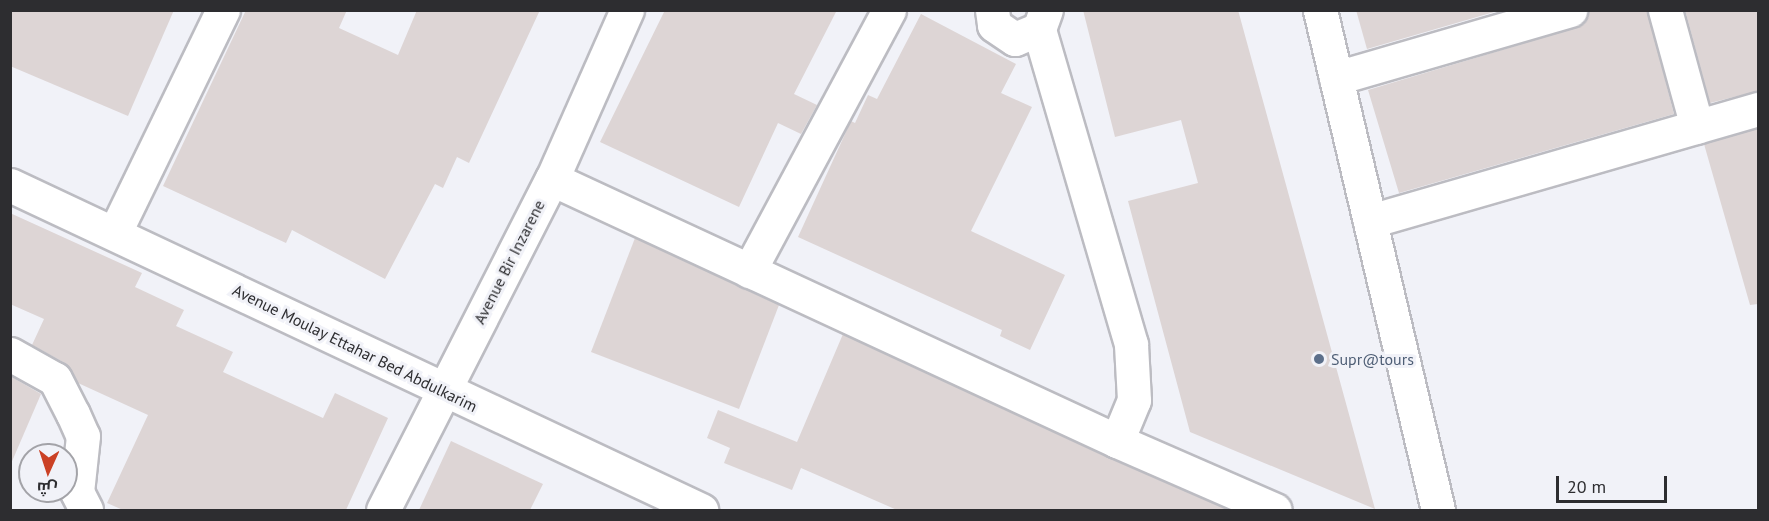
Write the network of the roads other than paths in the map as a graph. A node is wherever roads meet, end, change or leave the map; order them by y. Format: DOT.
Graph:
graph roads {
  1 [pos="223,10"];
  2 [pos="627,10"];
  3 [pos="889,10"];
  4 [pos="1320,10"];
  5 [pos="1570,10"];
  6 [pos="1665,10"];
  7 [pos="991,11"];
  8 [pos="1042,20"];
  9 [pos="1336,78"];
  10 [pos="1758,109"];
  11 [pos="1697,127"];
  12 [pos="552,179"];
  13 [pos="10,184"];
  14 [pos="1370,221"];
  15 [pos="116,232"];
  16 [pos="749,271"];
  17 [pos="10,354"];
  18 [pos="442,391"];
  19 [pos="1117,441"];
  20 [pos="86,510"];
  21 [pos="383,510"];
  22 [pos="701,510"];
  23 [pos="1275,510"];
  24 [pos="1438,510"];
  1 -- 15 [label="street"];
  2 -- 12 [label="street, Avenue Bir Inzarene"];
  3 -- 16 [label="street"];
  4 -- 9 [label="street"];
  5 -- 9 [label="street"];
  6 -- 11 [label="street"];
  7 -- 8 [label="street"];
  8 -- 19 [label="street"];
  9 -- 14 [label="street"];
  10 -- 11 [label="street"];
  11 -- 14 [label="street"];
  12 -- 16 [label="street"];
  12 -- 18 [label="street, Avenue Bir Inzarene"];
  13 -- 15 [label="street, Avenue Moulay Ettahar Bed Abdulkarim"];
  14 -- 24 [label="street"];
  15 -- 18 [label="street, Avenue Moulay Ettahar Bed Abdulkarim"];
  16 -- 19 [label="street"];
  17 -- 20 [label="street"];
  18 -- 21 [label="street, Avenue Bir Inzarene"];
  18 -- 22 [label="street, Avenue Moulay Ettahar Bed Abdulkarim"];
  19 -- 23 [label="street"];
}
